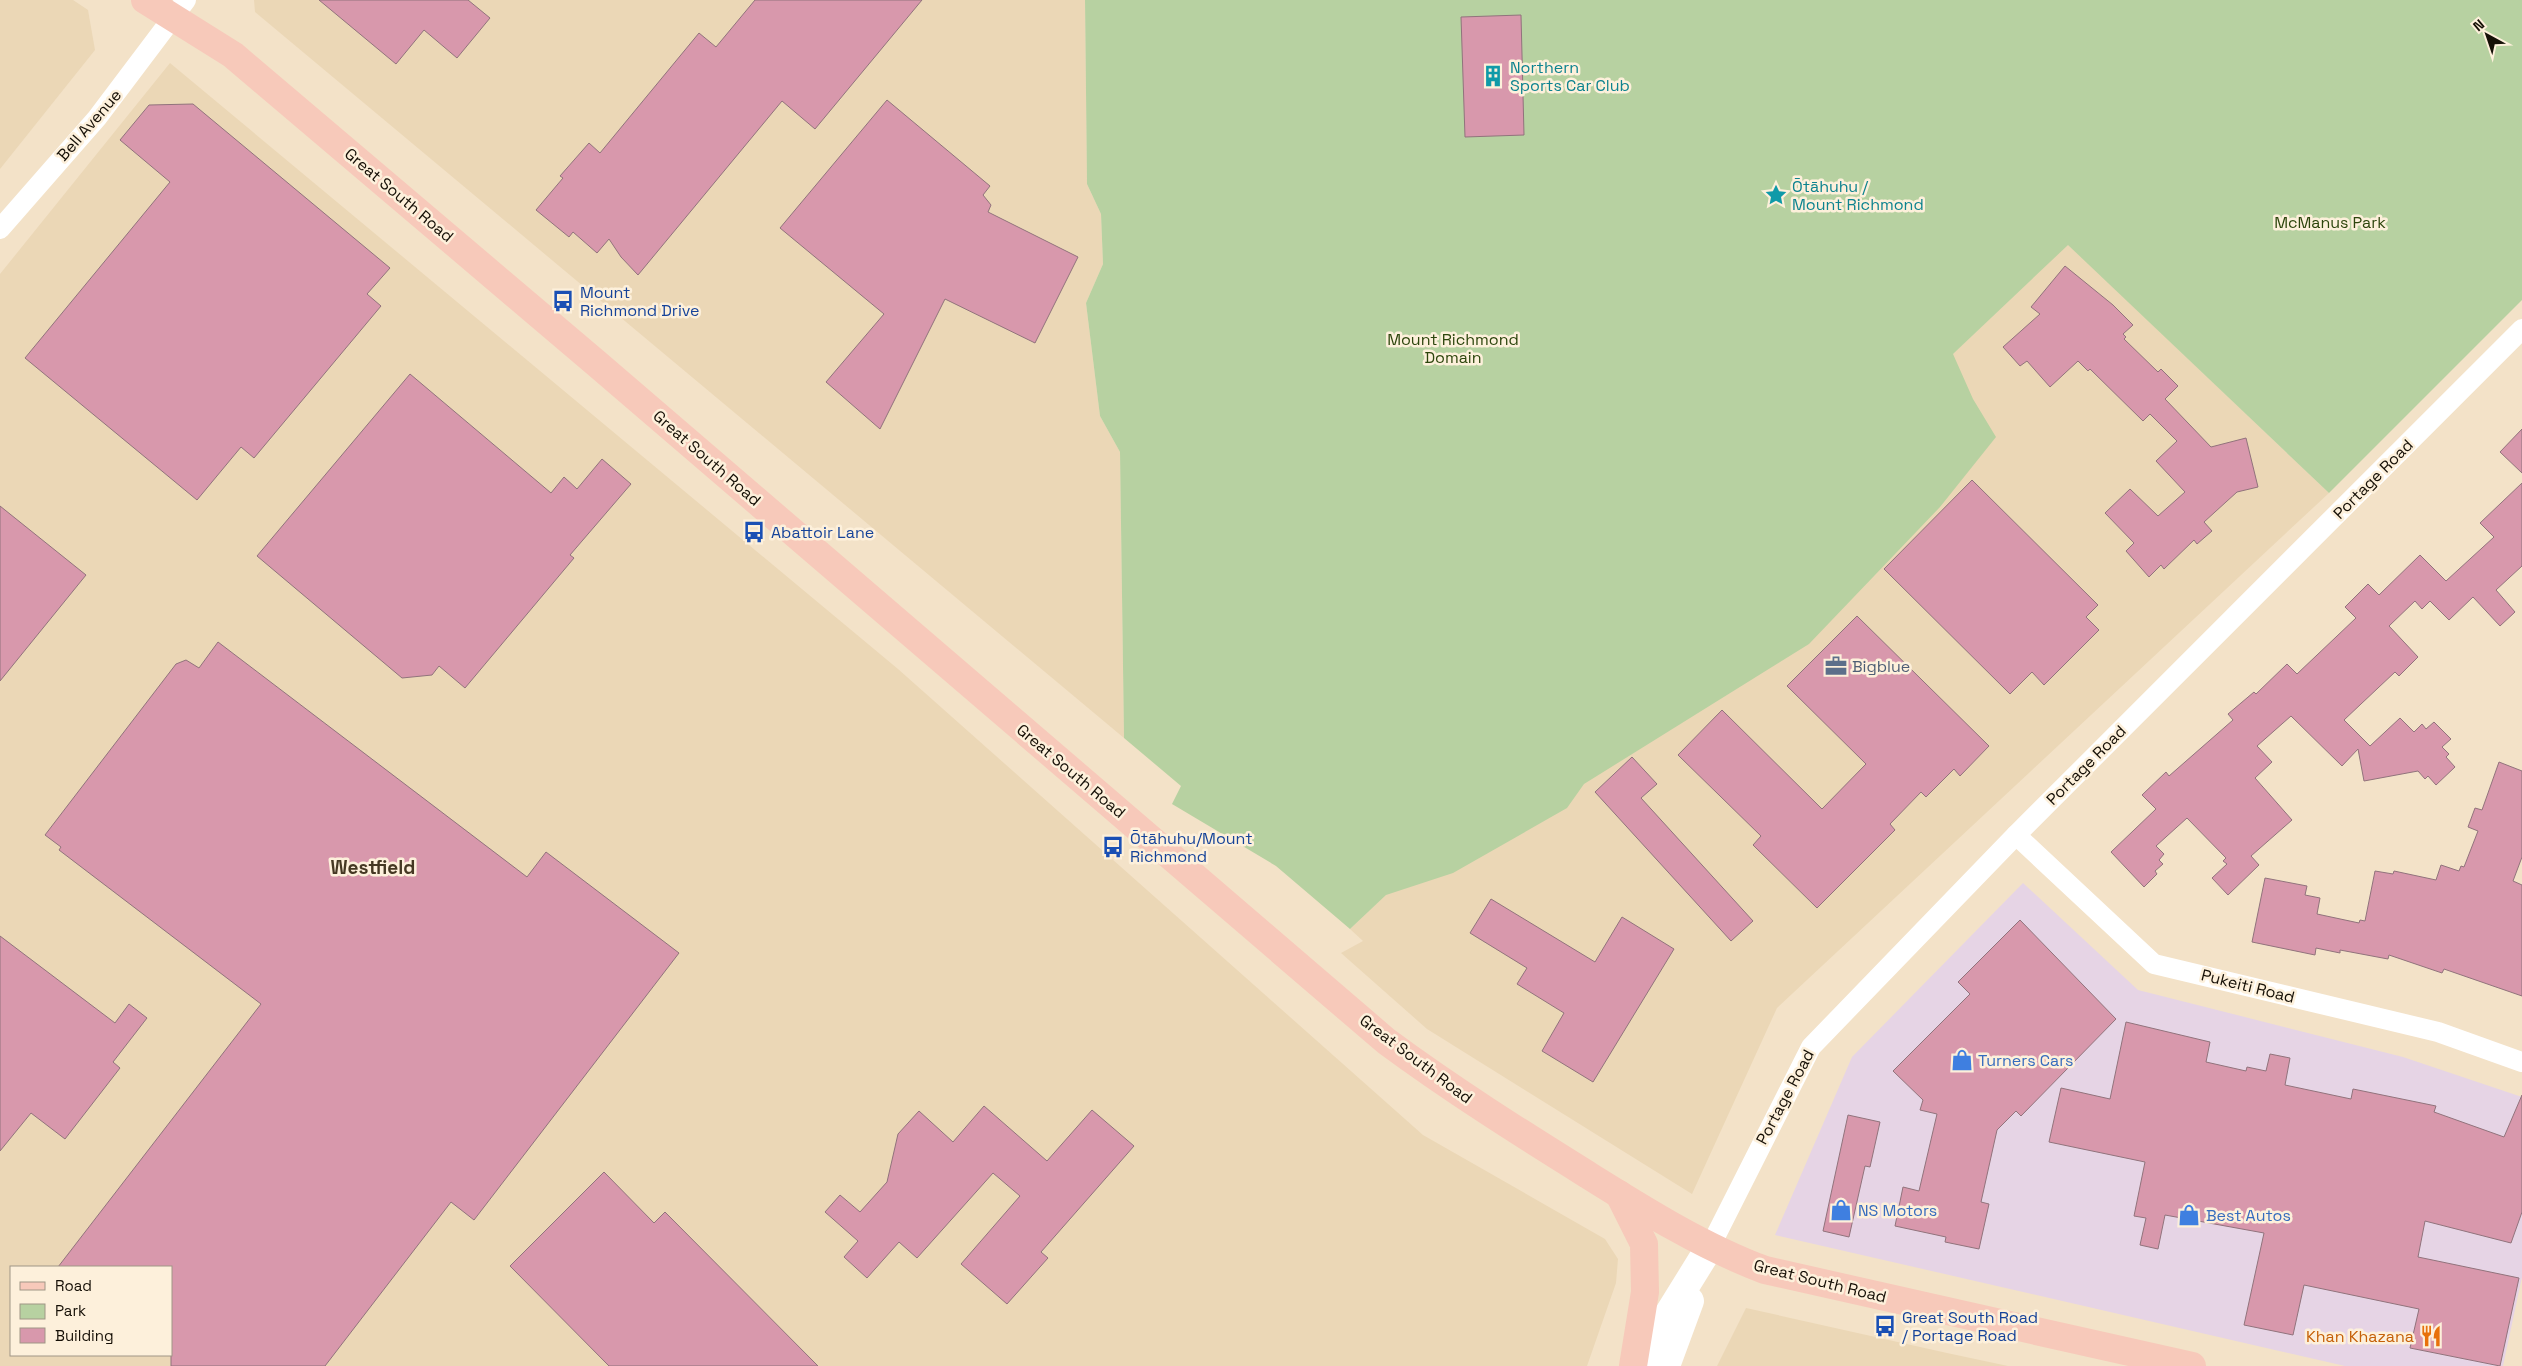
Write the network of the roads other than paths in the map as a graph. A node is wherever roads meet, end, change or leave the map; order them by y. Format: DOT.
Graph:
graph roads {
  1 [pos="145,0"];
  2 [pos="180,9"];
  3 [pos="0,229"];
  4 [pos="2522,329"];
  5 [pos="2016,835"];
  6 [pos="2522,1062"];
  7 [pos="1619,1194"];
  8 [pos="1711,1246"];
  9 [pos="1634,1366"];
  10 [pos="1666,1366"];
  11 [pos="2192,1366"];
  1 -- 2 [label="main road, Great South Road"];
  2 -- 3 [label="street, Bell Avenue"];
  2 -- 7 [label="main road, Great South Road"];
  4 -- 5 [label="street, Portage Road"];
  5 -- 6 [label="street, Pukeiti Road"];
  5 -- 8 [label="street, Portage Road"];
  7 -- 8 [label="main road, Great South Road"];
  7 -- 9 [label="main road"];
  8 -- 9 [label="main road, Portage Road"];
  8 -- 10 [label="main road, Portage Road"];
  8 -- 11 [label="main road, Great South Road"];
}
